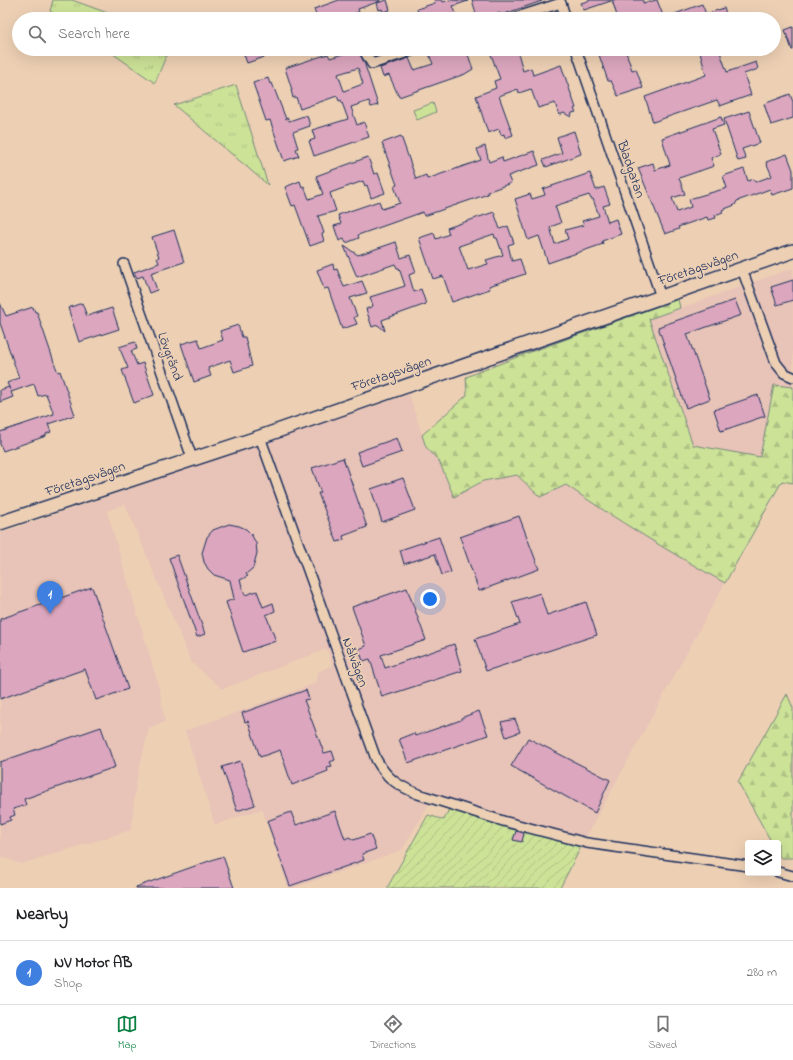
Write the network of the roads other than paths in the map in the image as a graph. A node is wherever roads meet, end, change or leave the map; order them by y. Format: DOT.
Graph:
graph roads {
  1 [pos="534,12"];
  2 [pos="564,12"];
  3 [pos="367,56"];
  4 [pos="396,56"];
  5 [pos="578,56"];
  6 [pos="793,250"];
  7 [pos="124,264"];
  8 [pos="742,269"];
  9 [pos="661,297"];
  10 [pos="793,377"];
  11 [pos="260,437"];
  12 [pos="192,458"];
  13 [pos="0,523"];
  14 [pos="745,866"];
  15 [pos="781,873"];
  16 [pos="793,876"];
  1 -- 2 [label="street"];
  3 -- 4 [label="street"];
  5 -- 9 [label="street, Bladgatan"];
  6 -- 8 [label="street, Företagsvägen"];
  7 -- 12 [label="street, Lövgränd"];
  8 -- 9 [label="street, Företagsvägen"];
  8 -- 10 [label="street"];
  9 -- 11 [label="street, Företagsvägen"];
  11 -- 12 [label="street, Företagsvägen"];
  11 -- 14 [label="street, Nålvägen"];
  12 -- 13 [label="street, Företagsvägen"];
  15 -- 16 [label="street"];
}
